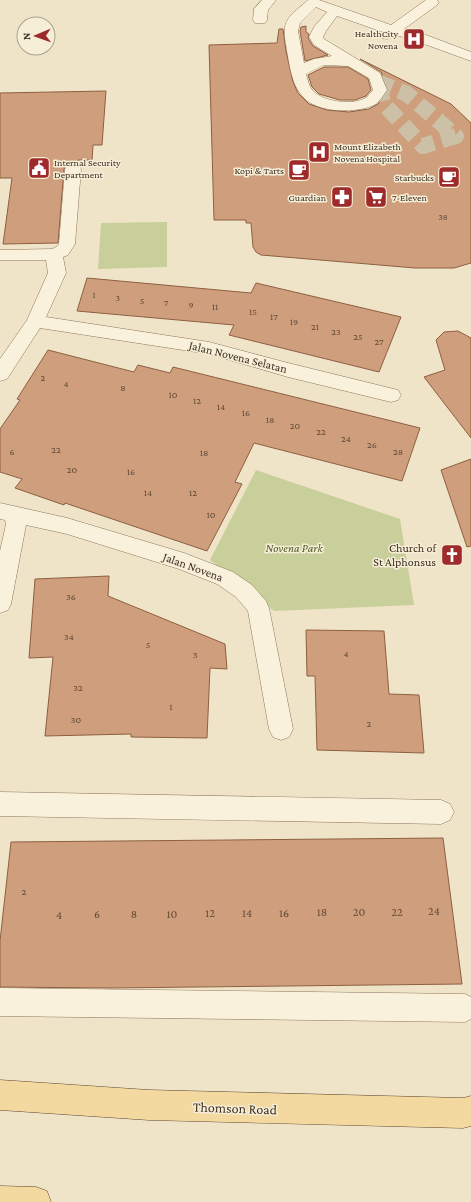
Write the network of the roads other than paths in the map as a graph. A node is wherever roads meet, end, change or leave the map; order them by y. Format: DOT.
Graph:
graph roads {
  1 [pos="269,0"];
  2 [pos="310,1"];
  3 [pos="432,2"];
  4 [pos="336,10"];
  5 [pos="260,20"];
  6 [pos="391,33"];
  7 [pos="471,57"];
  8 [pos="353,63"];
  9 [pos="461,67"];
  10 [pos="300,72"];
  11 [pos="73,169"];
  12 [pos="54,254"];
  13 [pos="0,255"];
  14 [pos="35,321"];
  15 [pos="0,374"];
  16 [pos="391,395"];
  17 [pos="8,513"];
  18 [pos="0,604"];
  19 [pos="281,729"];
  20 [pos="0,804"];
  21 [pos="441,812"];
  22 [pos="0,1002"];
  23 [pos="465,1008"];
  24 [pos="0,1095"];
  25 [pos="471,1111"];
  26 [pos="0,1201"];
  27 [pos="36,1202"];
  1 -- 5 [label="street"];
  2 -- 4 [label="street"];
  2 -- 10 [label="street"];
  3 -- 6 [label="street"];
  4 -- 6 [label="street"];
  4 -- 8 [label="street"];
  6 -- 7 [label="street"];
  6 -- 9 [label="street"];
  8 -- 10 [label="street"];
  8 -- 10 [label="street"];
  11 -- 12 [label="street"];
  12 -- 13 [label="street"];
  12 -- 14 [label="street"];
  14 -- 15 [label="street"];
  14 -- 16 [label="street, Jalan Novena Selatan"];
  17 -- 18 [label="street"];
  17 -- 19 [label="street, Jalan Novena"];
  20 -- 21 [label="street"];
  22 -- 23 [label="street"];
  24 -- 25 [label="main road, Thomson Road"];
  26 -- 27 [label="main road"];
}
